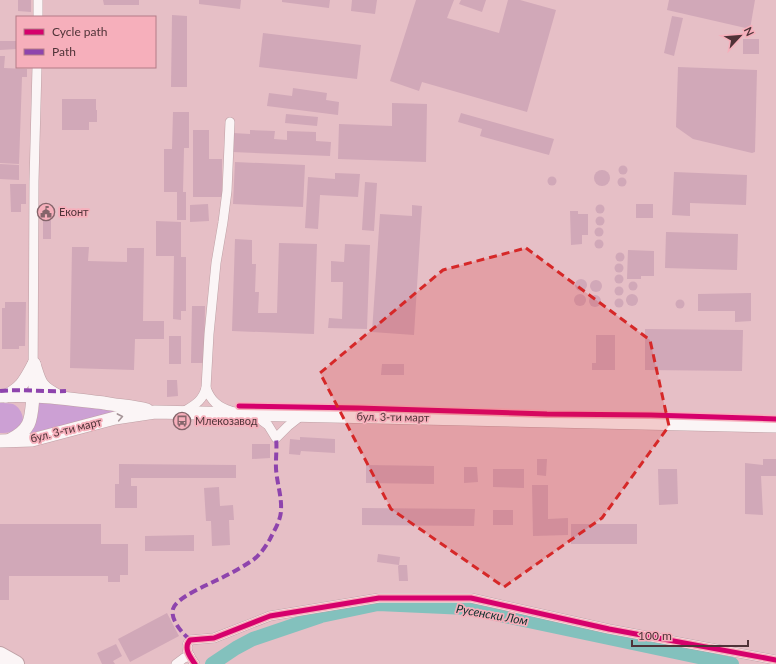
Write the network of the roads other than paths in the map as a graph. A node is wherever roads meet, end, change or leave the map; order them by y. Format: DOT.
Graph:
graph roads {
  1 [pos="38,0"];
  2 [pos="38,16"];
  3 [pos="37,68"];
  4 [pos="230,122"];
  5 [pos="34,364"];
  6 [pos="206,388"];
  7 [pos="3,396"];
  8 [pos="33,396"];
  9 [pos="62,397"];
  10 [pos="155,412"];
  11 [pos="182,412"];
  12 [pos="238,414"];
  13 [pos="252,414"];
  14 [pos="302,415"];
  15 [pos="30,419"];
  16 [pos="776,426"];
  17 [pos="4,441"];
  18 [pos="0,655"];
  19 [pos="192,660"];
  20 [pos="776,660"];
  21 [pos="16,664"];
  22 [pos="176,664"];
  1 -- 2 [label="street"];
  3 -- 5 [label="street"];
  4 -- 6 [label="street"];
  5 -- 7 [label="main road"];
  5 -- 8 [label="street"];
  5 -- 9 [label="main road"];
  6 -- 11 [label="street"];
  6 -- 12 [label="street"];
  7 -- 8 [label="main road, бул. 3-ти март"];
  7 -- 15 [label="main road"];
  8 -- 9 [label="main road, бул. 3-ти март"];
  8 -- 15 [label="main road"];
  9 -- 10 [label="main road, бул. 3-ти март"];
  10 -- 11 [label="main road, бул. 3-ти март"];
  17 -- 10 [label="main road, бул. 3-ти март, one-way"];
  11 -- 12 [label="main road, бул. 3-ти март"];
  12 -- 13 [label="main road, бул. 3-ти март"];
  13 -- 14 [label="main road, бул. 3-ти март"];
  13 -- 14 [label="street"];
  14 -- 16 [label="main road, бул. 3-ти март"];
  15 -- 17 [label="main road"];
  18 -- 21 [label="highway"];
  19 -- 20 [label="street"];
  19 -- 22 [label="street"];
}
